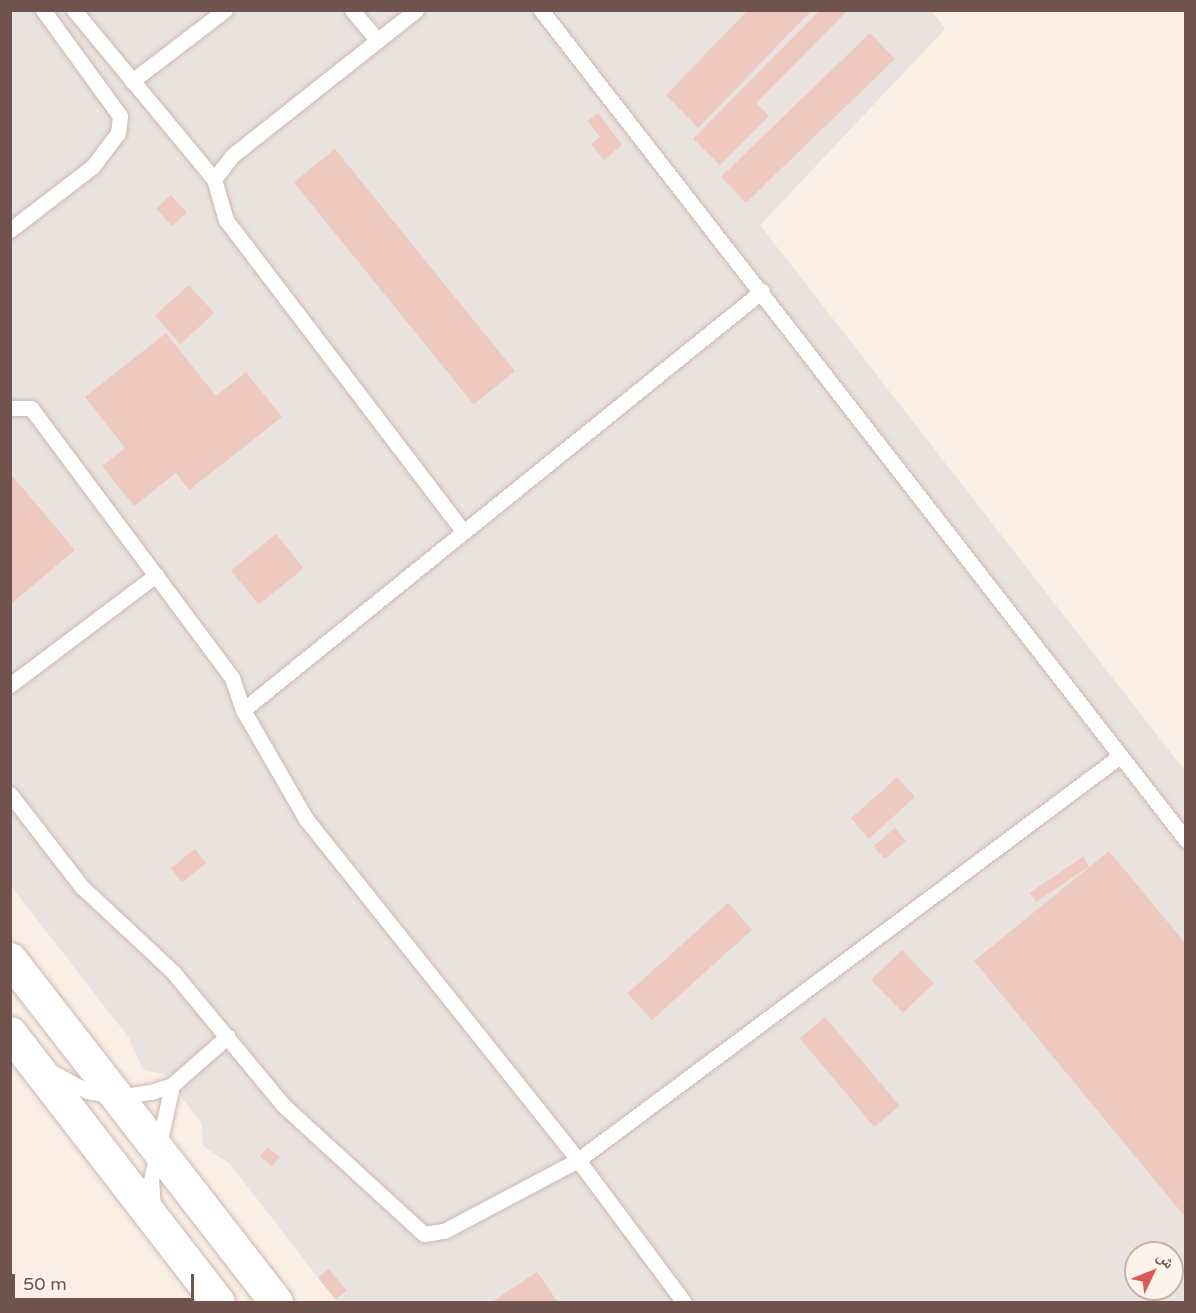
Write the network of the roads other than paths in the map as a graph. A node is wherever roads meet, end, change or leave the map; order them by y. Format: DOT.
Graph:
graph roads {
  1 [pos="43,10"];
  2 [pos="74,10"];
  3 [pos="225,10"];
  4 [pos="352,10"];
  5 [pos="416,10"];
  6 [pos="541,10"];
  7 [pos="378,41"];
  8 [pos="132,81"];
  9 [pos="214,179"];
  10 [pos="10,230"];
  11 [pos="762,291"];
  12 [pos="10,408"];
  13 [pos="464,532"];
  14 [pos="156,575"];
  15 [pos="10,685"];
  16 [pos="243,710"];
  17 [pos="1120,756"];
  18 [pos="10,794"];
  19 [pos="1185,840"];
  20 [pos="10,959"];
  21 [pos="10,1033"];
  22 [pos="228,1036"];
  23 [pos="34,1063"];
  24 [pos="172,1085"];
  25 [pos="118,1097"];
  26 [pos="158,1150"];
  27 [pos="578,1160"];
  28 [pos="154,1219"];
  29 [pos="218,1302"];
  30 [pos="276,1302"];
  31 [pos="684,1302"];
  1 -- 10 [label="lane"];
  2 -- 8 [label="lane"];
  3 -- 8 [label="lane"];
  4 -- 7 [label="lane"];
  5 -- 7 [label="lane"];
  6 -- 11 [label="lane"];
  7 -- 9 [label="lane"];
  8 -- 9 [label="lane"];
  9 -- 13 [label="lane"];
  11 -- 13 [label="lane"];
  11 -- 17 [label="lane"];
  12 -- 14 [label="lane"];
  13 -- 16 [label="lane"];
  14 -- 15 [label="lane"];
  14 -- 16 [label="lane"];
  16 -- 27 [label="lane"];
  17 -- 19 [label="lane"];
  17 -- 27 [label="lane"];
  18 -- 22 [label="lane"];
  20 -- 25 [label="main road"];
  21 -- 23 [label="main road"];
  22 -- 24 [label="lane"];
  22 -- 27 [label="lane"];
  23 -- 25 [label="lane"];
  23 -- 28 [label="main road"];
  24 -- 25 [label="lane"];
  24 -- 26 [label="lane"];
  25 -- 26 [label="main road"];
  26 -- 28 [label="lane"];
  26 -- 30 [label="main road"];
  27 -- 31 [label="lane"];
  28 -- 29 [label="main road"];
}
